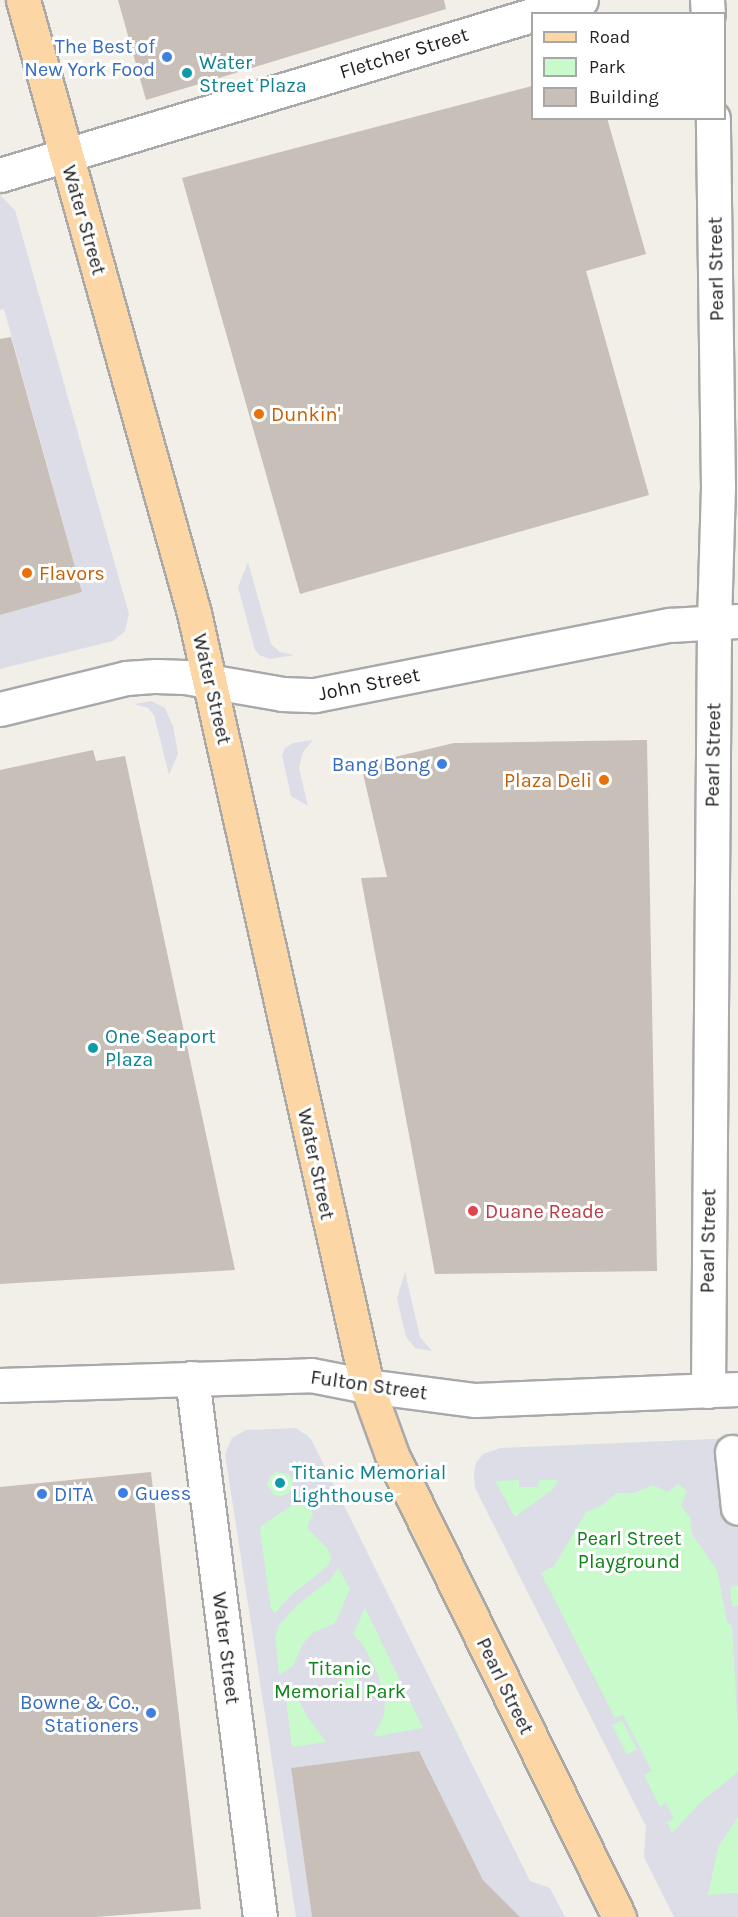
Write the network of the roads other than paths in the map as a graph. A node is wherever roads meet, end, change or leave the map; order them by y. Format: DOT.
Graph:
graph roads {
  1 [pos="23,0"];
  2 [pos="581,0"];
  3 [pos="541,12"];
  4 [pos="531,15"];
  5 [pos="713,120"];
  6 [pos="66,155"];
  7 [pos="0,175"];
  8 [pos="727,300"];
  9 [pos="726,621"];
  10 [pos="210,680"];
  11 [pos="0,709"];
  12 [pos="192,1378"];
  13 [pos="0,1385"];
  14 [pos="367,1386"];
  15 [pos="723,1390"];
  16 [pos="732,1452"];
  17 [pos="738,1508"];
  18 [pos="260,1917"];
  19 [pos="619,1917"];
  1 -- 6 [label="main road, Water Street"];
  2 -- 3 [label="street, Fletcher Street"];
  4 -- 6 [label="street, Fletcher Street"];
  5 -- 8 [label="street, Pearl Street"];
  6 -- 7 [label="street, Fletcher Street"];
  6 -- 10 [label="main road, Water Street"];
  8 -- 9 [label="street, Pearl Street"];
  9 -- 10 [label="street, John Street"];
  9 -- 15 [label="street, Pearl Street"];
  10 -- 11 [label="street, John Street"];
  10 -- 14 [label="main road, Water Street"];
  12 -- 13 [label="street, Fulton Street"];
  12 -- 14 [label="street, Fulton Street"];
  12 -- 18 [label="street, Water Street"];
  14 -- 15 [label="street, Fulton Street"];
  14 -- 19 [label="main road, Pearl Street"];
  16 -- 17 [label="street"];
}
